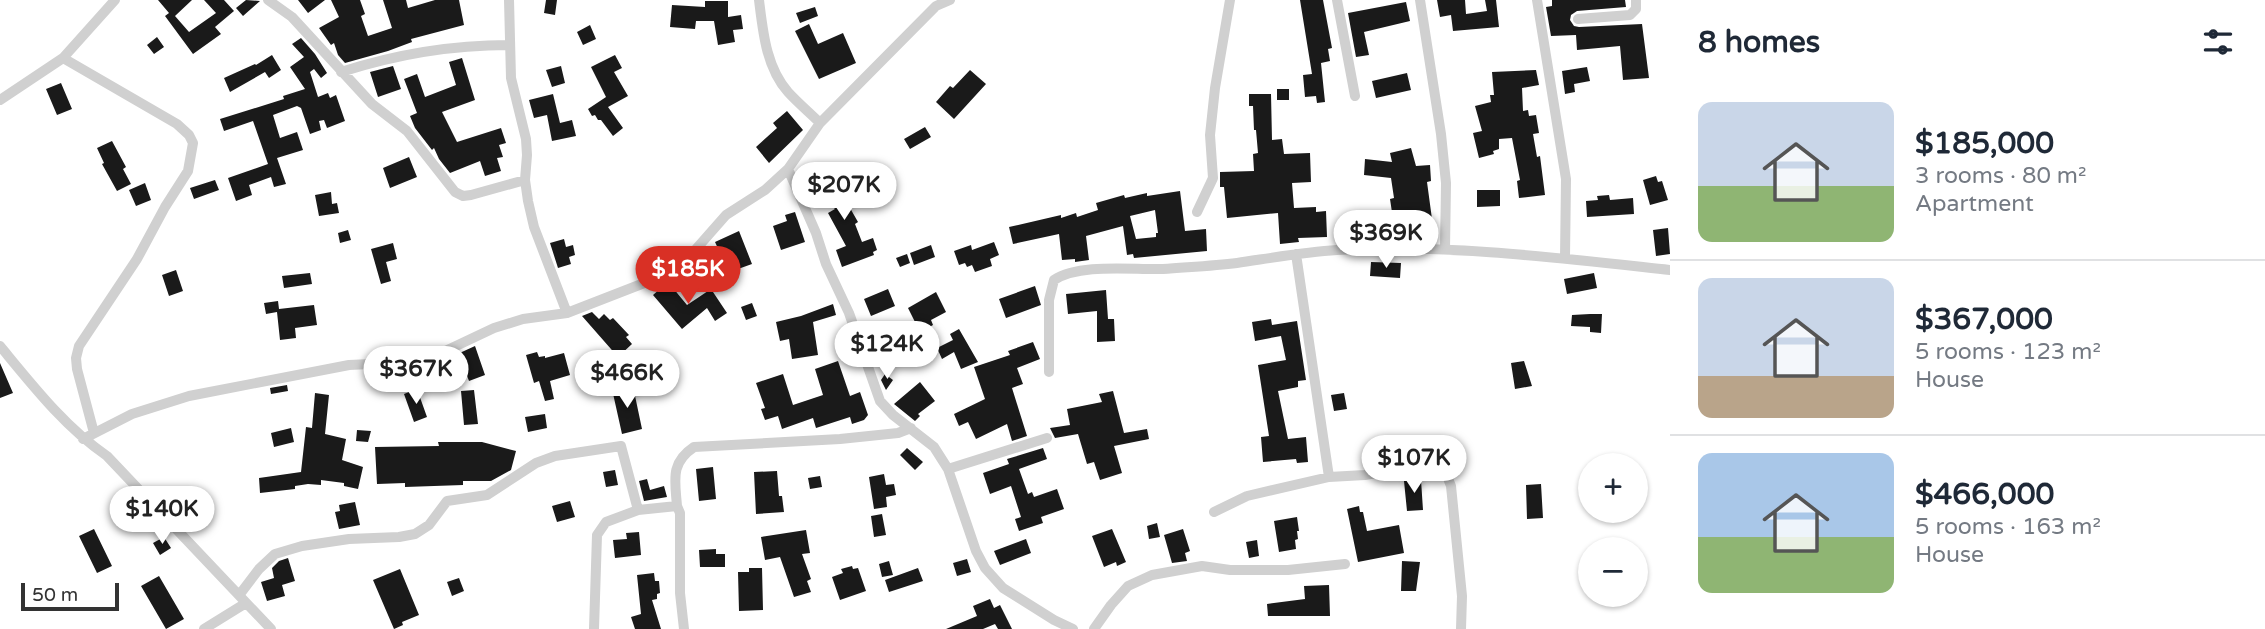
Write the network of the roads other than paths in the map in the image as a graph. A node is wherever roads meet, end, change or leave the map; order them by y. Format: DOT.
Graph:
graph roads {
  1 [pos="115,0"];
  2 [pos="268,0"];
  3 [pos="292,0"];
  4 [pos="509,0"];
  5 [pos="759,0"];
  6 [pos="950,0"];
  7 [pos="1230,0"];
  8 [pos="1337,0"];
  9 [pos="1420,0"];
  10 [pos="1537,0"];
  11 [pos="1636,0"];
  12 [pos="282,8"];
  13 [pos="1578,19"];
  14 [pos="509,45"];
  15 [pos="63,58"];
  16 [pos="341,72"];
  17 [pos="1354,96"];
  18 [pos="0,100"];
  19 [pos="820,123"];
  20 [pos="788,169"];
  21 [pos="525,180"];
  22 [pos="1197,212"];
  23 [pos="1445,249"];
  24 [pos="1296,254"];
  25 [pos="1565,258"];
  26 [pos="1670,270"];
  27 [pos="567,313"];
  28 [pos="0,346"];
  29 [pos="1049,372"];
  30 [pos="911,428"];
  31 [pos="94,433"];
  32 [pos="1046,438"];
  33 [pos="83,439"];
  34 [pos="948,469"];
  35 [pos="1329,477"];
  36 [pos="677,506"];
  37 [pos="638,510"];
  38 [pos="1214,512"];
  39 [pos="1345,564"];
  40 [pos="243,598"];
  41 [pos="204,629"];
  42 [pos="271,629"];
  43 [pos="594,629"];
  44 [pos="684,629"];
  45 [pos="1073,629"];
  46 [pos="1094,629"];
  47 [pos="1461,629"];
  1 -- 15 [label="street"];
  2 -- 12 [label="street"];
  3 -- 12 [label="street"];
  4 -- 14 [label="street"];
  5 -- 19 [label="street"];
  6 -- 19 [label="street"];
  7 -- 22 [label="street"];
  8 -- 17 [label="street"];
  9 -- 23 [label="street"];
  10 -- 25 [label="street"];
  11 -- 13 [label="street"];
  12 -- 16 [label="street"];
  14 -- 16 [label="street"];
  14 -- 21 [label="street"];
  15 -- 18 [label="street"];
  15 -- 31 [label="street"];
  16 -- 21 [label="street"];
  19 -- 20 [label="street"];
  20 -- 27 [label="street"];
  20 -- 30 [label="street"];
  21 -- 27 [label="street"];
  23 -- 24 [label="street"];
  23 -- 25 [label="street"];
  24 -- 29 [label="street"];
  24 -- 35 [label="street"];
  25 -- 26 [label="street"];
  27 -- 31 [label="street"];
  28 -- 33 [label="street"];
  30 -- 34 [label="street"];
  30 -- 36 [label="street"];
  31 -- 33 [label="street"];
  32 -- 34 [label="street"];
  33 -- 40 [label="street"];
  34 -- 45 [label="street"];
  35 -- 38 [label="street"];
  35 -- 47 [label="street"];
  36 -- 37 [label="street"];
  36 -- 44 [label="street"];
  37 -- 40 [label="street"];
  37 -- 43 [label="street"];
  39 -- 46 [label="street"];
  40 -- 41 [label="street"];
  40 -- 42 [label="street"];
}
